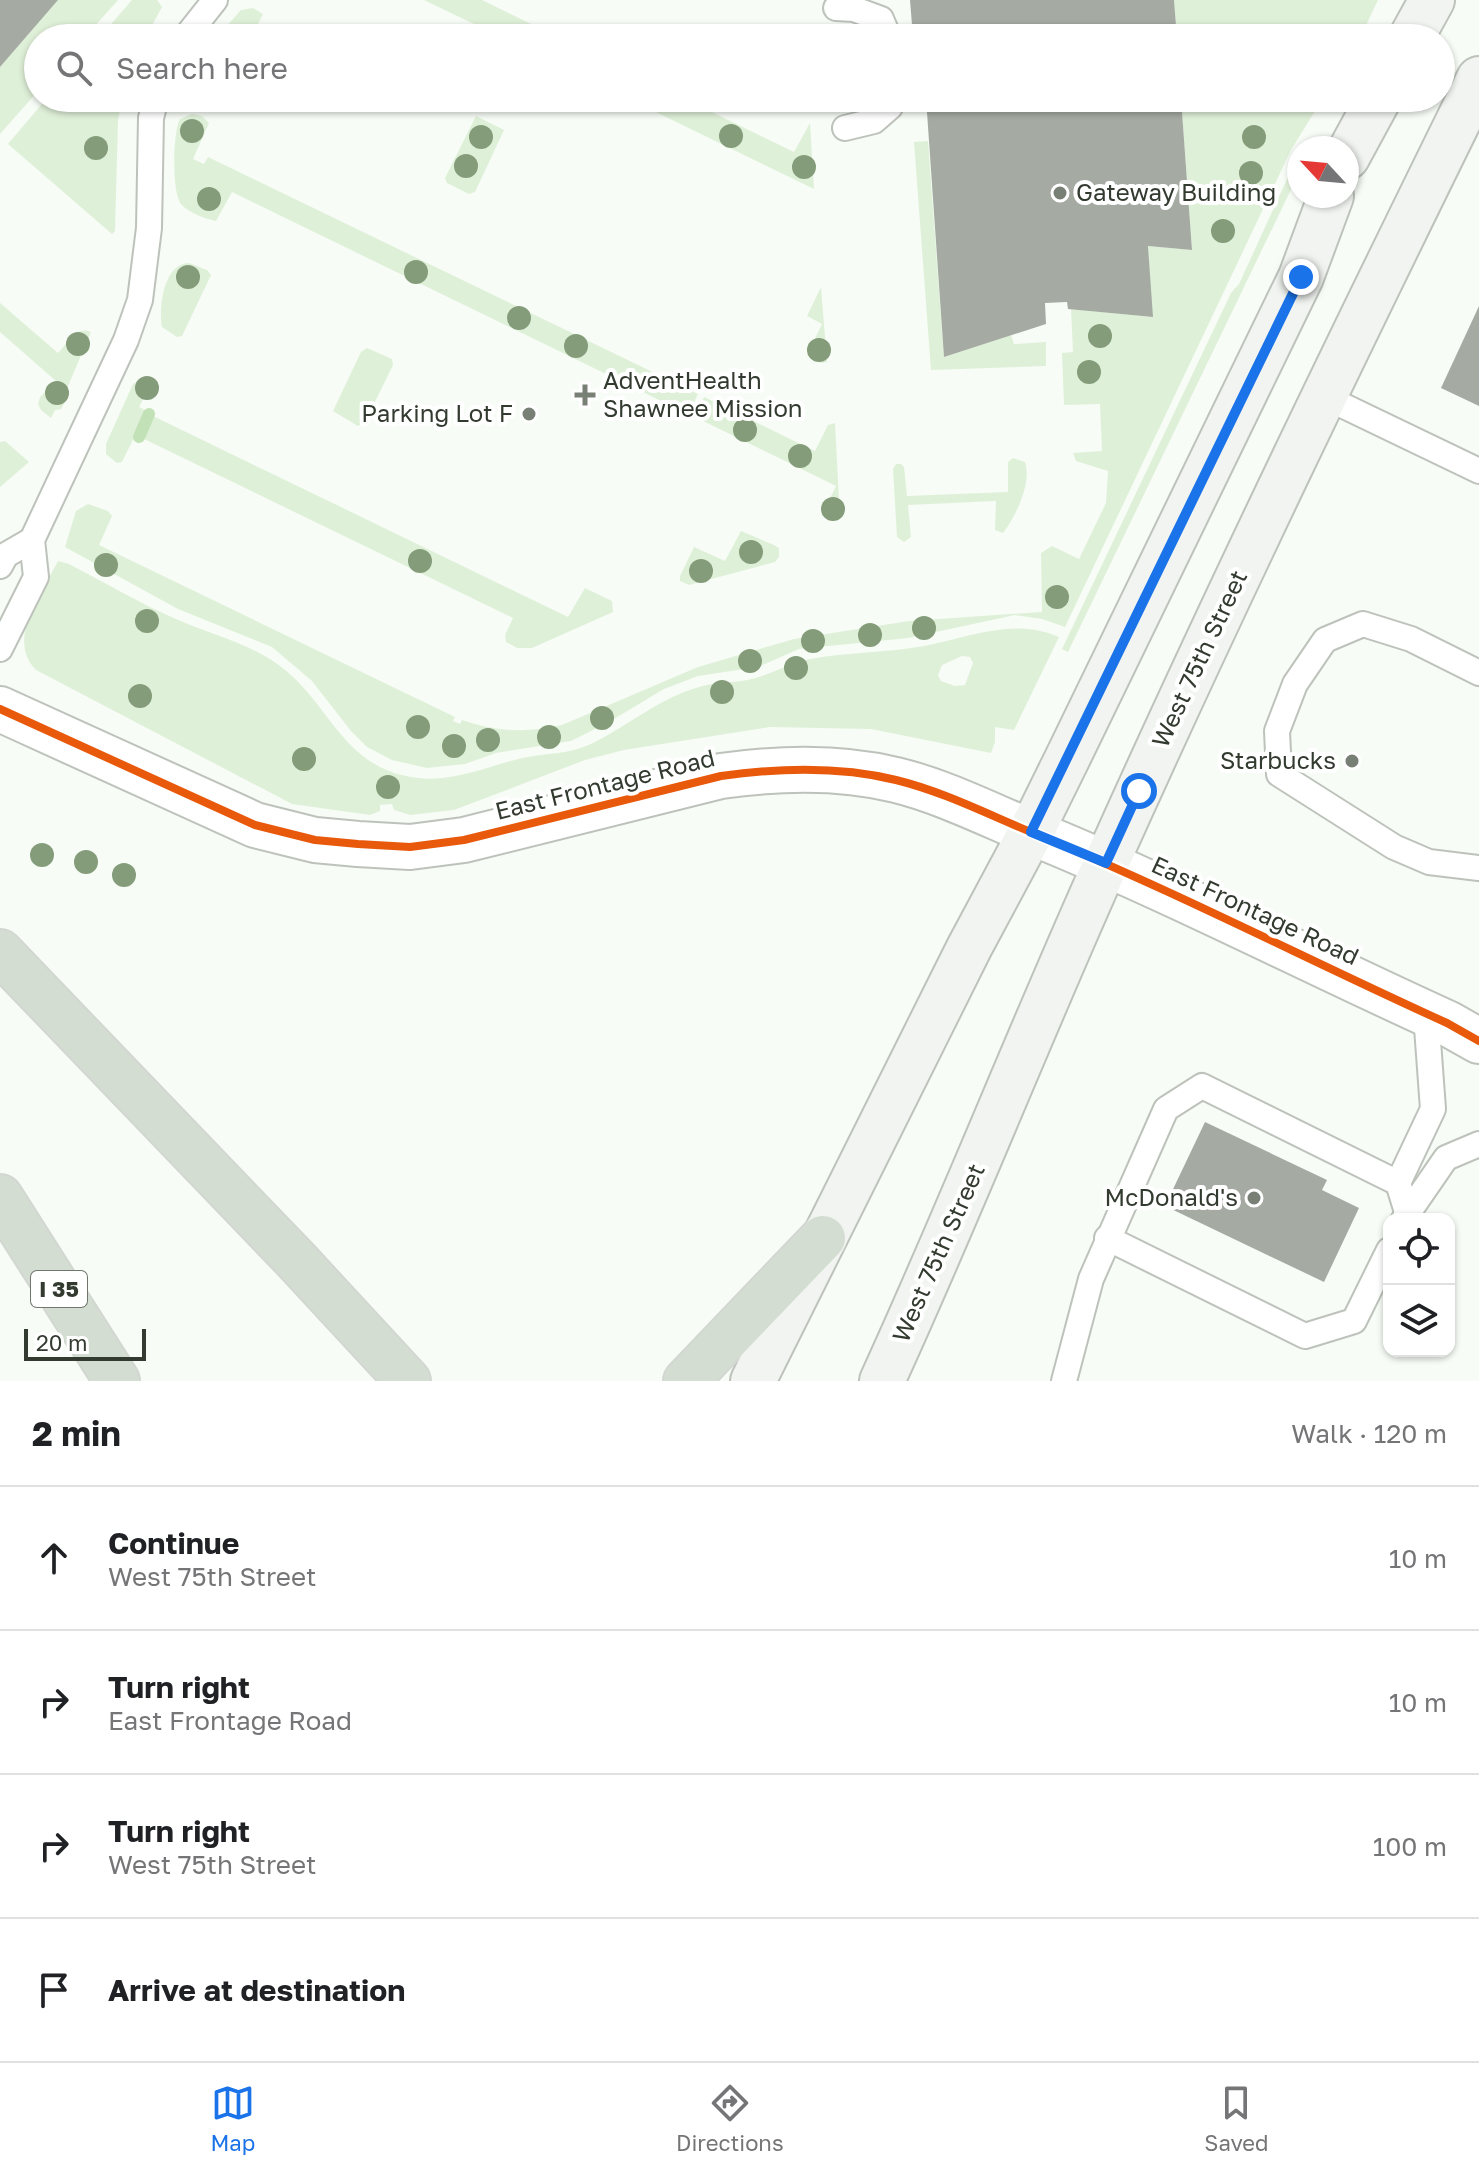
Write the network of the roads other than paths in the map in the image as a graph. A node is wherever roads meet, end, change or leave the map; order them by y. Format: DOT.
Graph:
graph roads {
  1 [pos="1432,0"];
  2 [pos="202,5"];
  3 [pos="836,8"];
  4 [pos="192,24"];
  5 [pos="883,24"];
  6 [pos="1419,24"];
  7 [pos="1479,79"];
  8 [pos="152,112"];
  9 [pos="884,112"];
  10 [pos="1371,112"];
  11 [pos="845,128"];
  12 [pos="1358,136"];
  13 [pos="1327,208"];
  14 [pos="1323,396"];
  15 [pos="1479,471"];
  16 [pos="32,540"];
  17 [pos="0,566"];
  18 [pos="0,649"];
  19 [pos="1479,673"];
  20 [pos="0,709"];
  21 [pos="1031,832"];
  22 [pos="1106,863"];
  23 [pos="1479,868"];
  24 [pos="0,952"];
  25 [pos="1426,1014"];
  26 [pos="1475,1035"];
  27 [pos="1479,1144"];
  28 [pos="1398,1183"];
  29 [pos="0,1197"];
  30 [pos="1405,1213"];
  31 [pos="1408,1213"];
  32 [pos="823,1238"];
  33 [pos="1107,1238"];
  34 [pos="1383,1262"];
  35 [pos="117,1381"];
  36 [pos="408,1381"];
  37 [pos="686,1381"];
  38 [pos="753,1381"];
  39 [pos="882,1381"];
  40 [pos="1064,1381"];
  1 -- 6 [label="main road"];
  2 -- 4 [label="lane"];
  3 -- 5 [label="lane"];
  7 -- 14 [label="main road, West 75th Street"];
  8 -- 16 [label="lane"];
  9 -- 11 [label="lane"];
  10 -- 12 [label="main road"];
  13 -- 21 [label="main road"];
  14 -- 15 [label="lane"];
  14 -- 22 [label="main road, West 75th Street"];
  16 -- 17 [label="lane"];
  16 -- 18 [label="lane"];
  19 -- 23 [label="lane"];
  20 -- 21 [label="street, East Frontage Road"];
  21 -- 22 [label="street, East Frontage Road"];
  21 -- 32 [label="main road"];
  22 -- 25 [label="street, East Frontage Road"];
  22 -- 39 [label="main road, West 75th Street"];
  24 -- 36 [label="highway"];
  25 -- 26 [label="street, East Frontage Road"];
  25 -- 28 [label="lane"];
  27 -- 31 [label="lane"];
  28 -- 30 [label="lane"];
  28 -- 33 [label="lane"];
  29 -- 35 [label="highway, I 35"];
  32 -- 37 [label="highway"];
  32 -- 38 [label="main road"];
  33 -- 34 [label="lane"];
  33 -- 40 [label="lane"];
}
